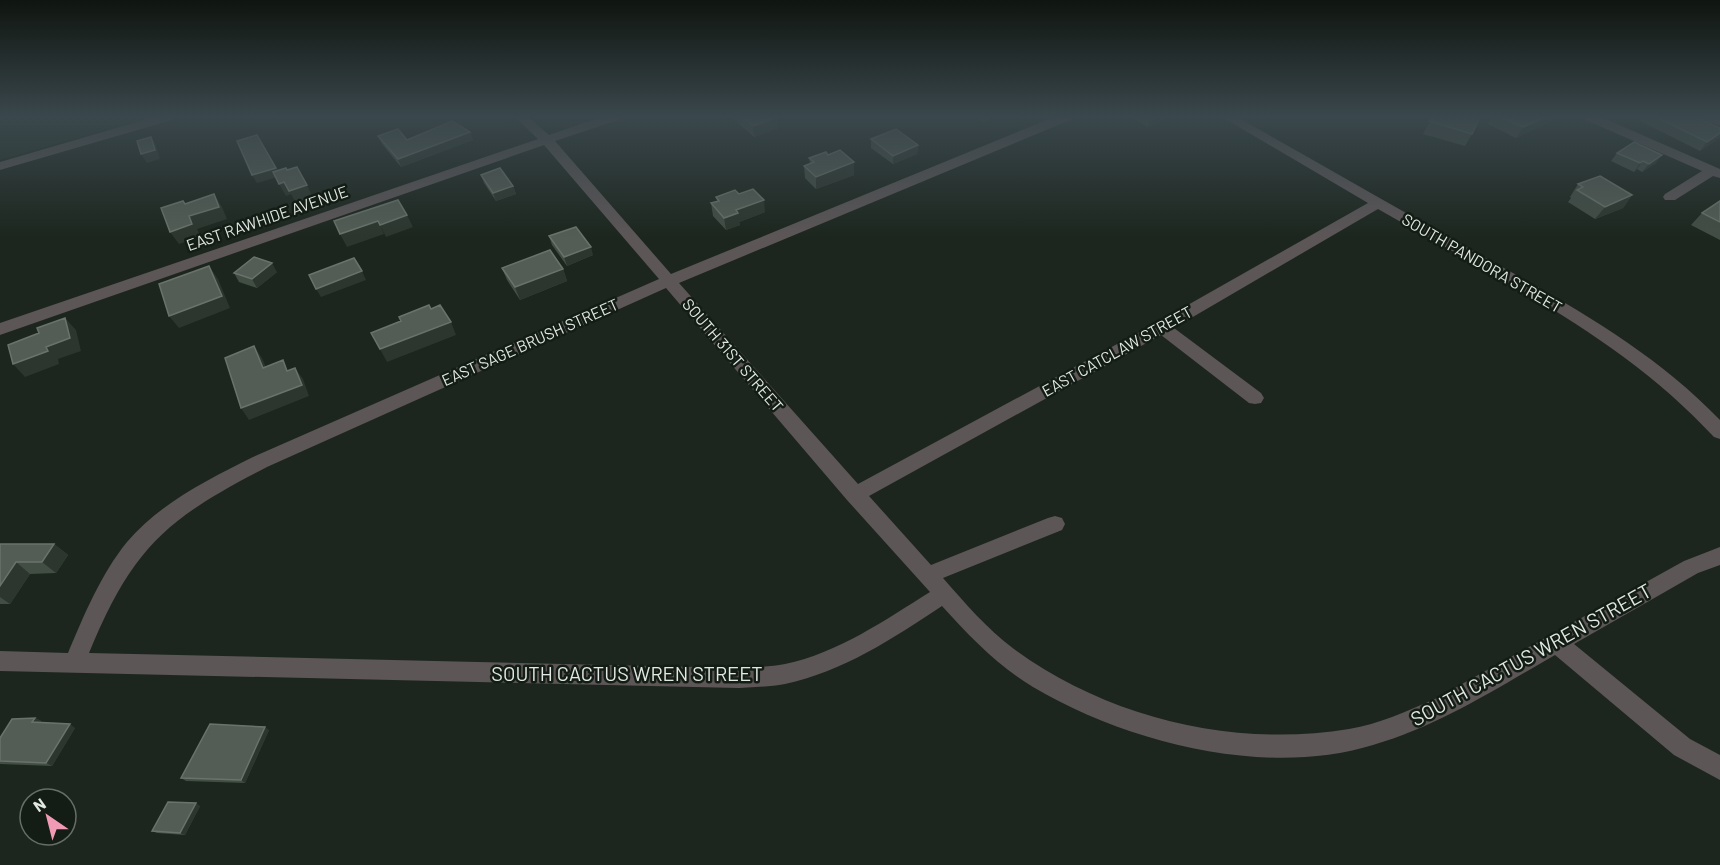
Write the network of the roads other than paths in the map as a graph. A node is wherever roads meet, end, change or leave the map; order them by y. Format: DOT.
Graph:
graph roads {
  1 [pos="29,157"];
  2 [pos="497,157"];
  3 [pos="562,157"];
  4 [pos="968,157"];
  5 [pos="1298,157"];
  6 [pos="1683,157"];
  7 [pos="0,166"];
  8 [pos="1716,172"];
  9 [pos="1670,197"];
  10 [pos="1378,203"];
  11 [pos="669,281"];
  12 [pos="1162,327"];
  13 [pos="0,329"];
  14 [pos="1255,398"];
  15 [pos="1720,432"];
  16 [pos="854,495"];
  17 [pos="1055,524"];
  18 [pos="1720,556"];
  19 [pos="928,576"];
  20 [pos="944,594"];
  21 [pos="1556,642"];
  22 [pos="0,661"];
  23 [pos="74,664"];
  24 [pos="1720,768"];
  1 -- 7 [label="street"];
  2 -- 13 [label="street, EAST RAWHIDE AVENUE"];
  3 -- 11 [label="street, SOUTH 31ST STREET"];
  4 -- 11 [label="street, EAST SAGE BRUSH STREET"];
  5 -- 10 [label="street, SOUTH PANDORA STREET"];
  6 -- 8 [label="street"];
  8 -- 9 [label="street"];
  10 -- 12 [label="street, EAST CATCLAW STREET"];
  10 -- 15 [label="street, SOUTH PANDORA STREET"];
  11 -- 16 [label="street, SOUTH 31ST STREET"];
  11 -- 23 [label="street, EAST SAGE BRUSH STREET"];
  12 -- 14 [label="street"];
  12 -- 16 [label="street, EAST CATCLAW STREET"];
  16 -- 19 [label="street, SOUTH 31ST STREET"];
  17 -- 19 [label="street"];
  18 -- 21 [label="street, SOUTH CACTUS WREN STREET"];
  19 -- 20 [label="street, SOUTH 31ST STREET"];
  20 -- 21 [label="street, SOUTH CACTUS WREN STREET"];
  20 -- 23 [label="street, SOUTH CACTUS WREN STREET"];
  21 -- 24 [label="street"];
  22 -- 23 [label="street, SOUTH CACTUS WREN STREET"];
}
